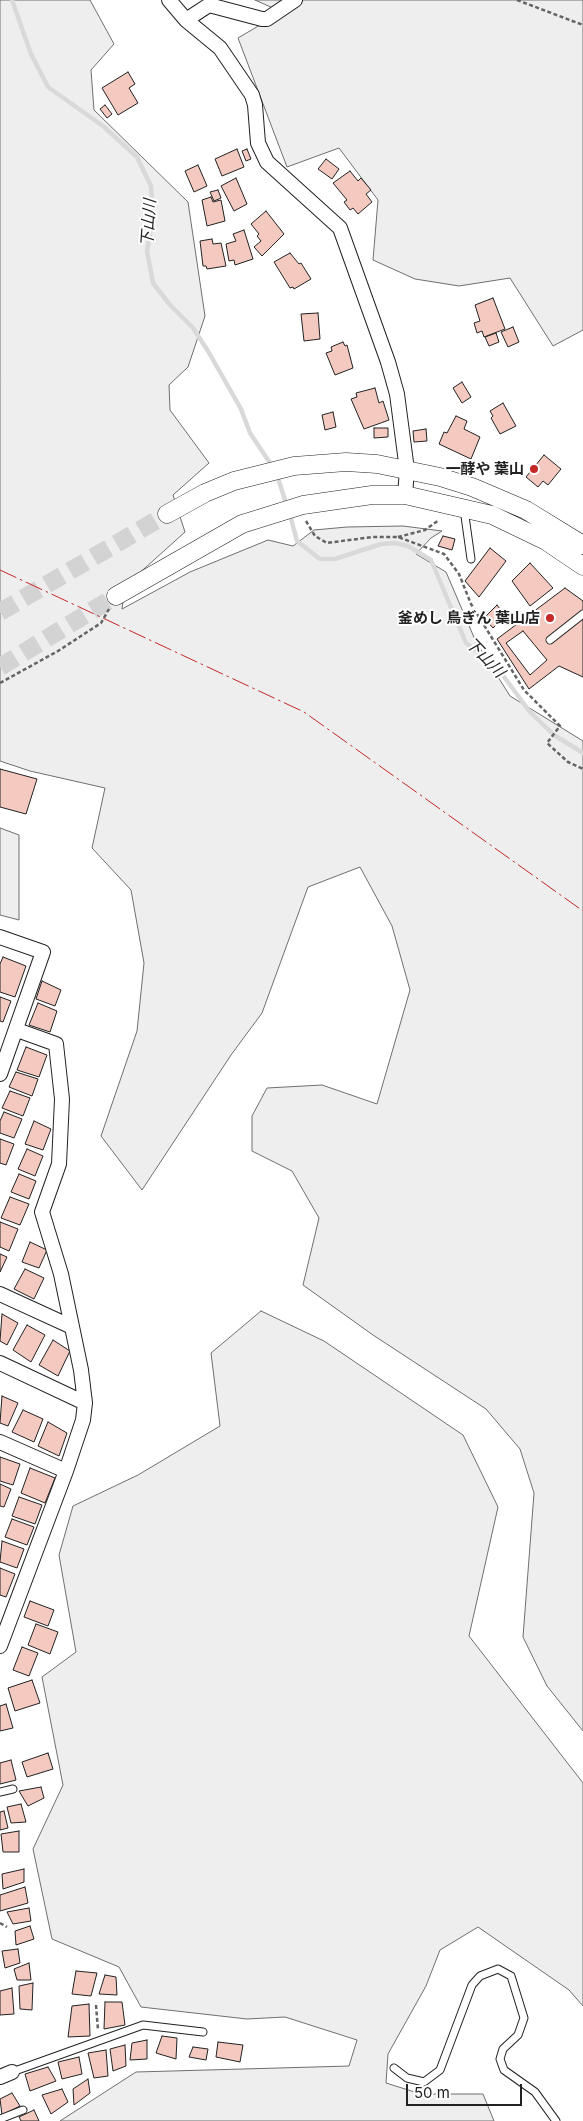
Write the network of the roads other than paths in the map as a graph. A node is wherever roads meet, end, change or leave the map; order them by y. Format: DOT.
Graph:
graph roads {
  1 [pos="169,0"];
  2 [pos="295,0"];
  3 [pos="186,20"];
  4 [pos="407,470"];
  5 [pos="405,495"];
  6 [pos="460,506"];
  7 [pos="167,514"];
  8 [pos="583,545"];
  9 [pos="471,559"];
  10 [pos="583,566"];
  11 [pos="116,596"];
  12 [pos="583,614"];
  13 [pos="550,640"];
  14 [pos="0,937"];
  15 [pos="17,1030"];
  16 [pos="0,1074"];
  17 [pos="0,1294"];
  18 [pos="72,1327"];
  19 [pos="0,1363"];
  20 [pos="86,1403"];
  21 [pos="0,1442"];
  22 [pos="66,1471"];
  23 [pos="0,1646"];
  24 [pos="13,1789"];
  25 [pos="0,1792"];
  26 [pos="203,2032"];
  27 [pos="394,2068"];
  28 [pos="6,2074"];
  29 [pos="23,2110"];
  30 [pos="0,2119"];
  31 [pos="556,2121"];
  1 -- 3 [label="street"];
  2 -- 3 [label="street"];
  3 -- 4 [label="street"];
  4 -- 5 [label="street"];
  4 -- 7 [label="street"];
  4 -- 8 [label="street"];
  5 -- 6 [label="street"];
  5 -- 11 [label="street"];
  6 -- 9 [label="lane"];
  6 -- 10 [label="street"];
  12 -- 13 [label="lane"];
  14 -- 15 [label="street"];
  15 -- 16 [label="street"];
  15 -- 18 [label="street"];
  17 -- 18 [label="street"];
  18 -- 20 [label="street"];
  19 -- 20 [label="street"];
  20 -- 22 [label="street"];
  21 -- 22 [label="street"];
  22 -- 23 [label="street"];
  24 -- 25 [label="lane"];
  26 -- 28 [label="lane"];
  27 -- 31 [label="lane"];
  29 -- 30 [label="lane"];
}
